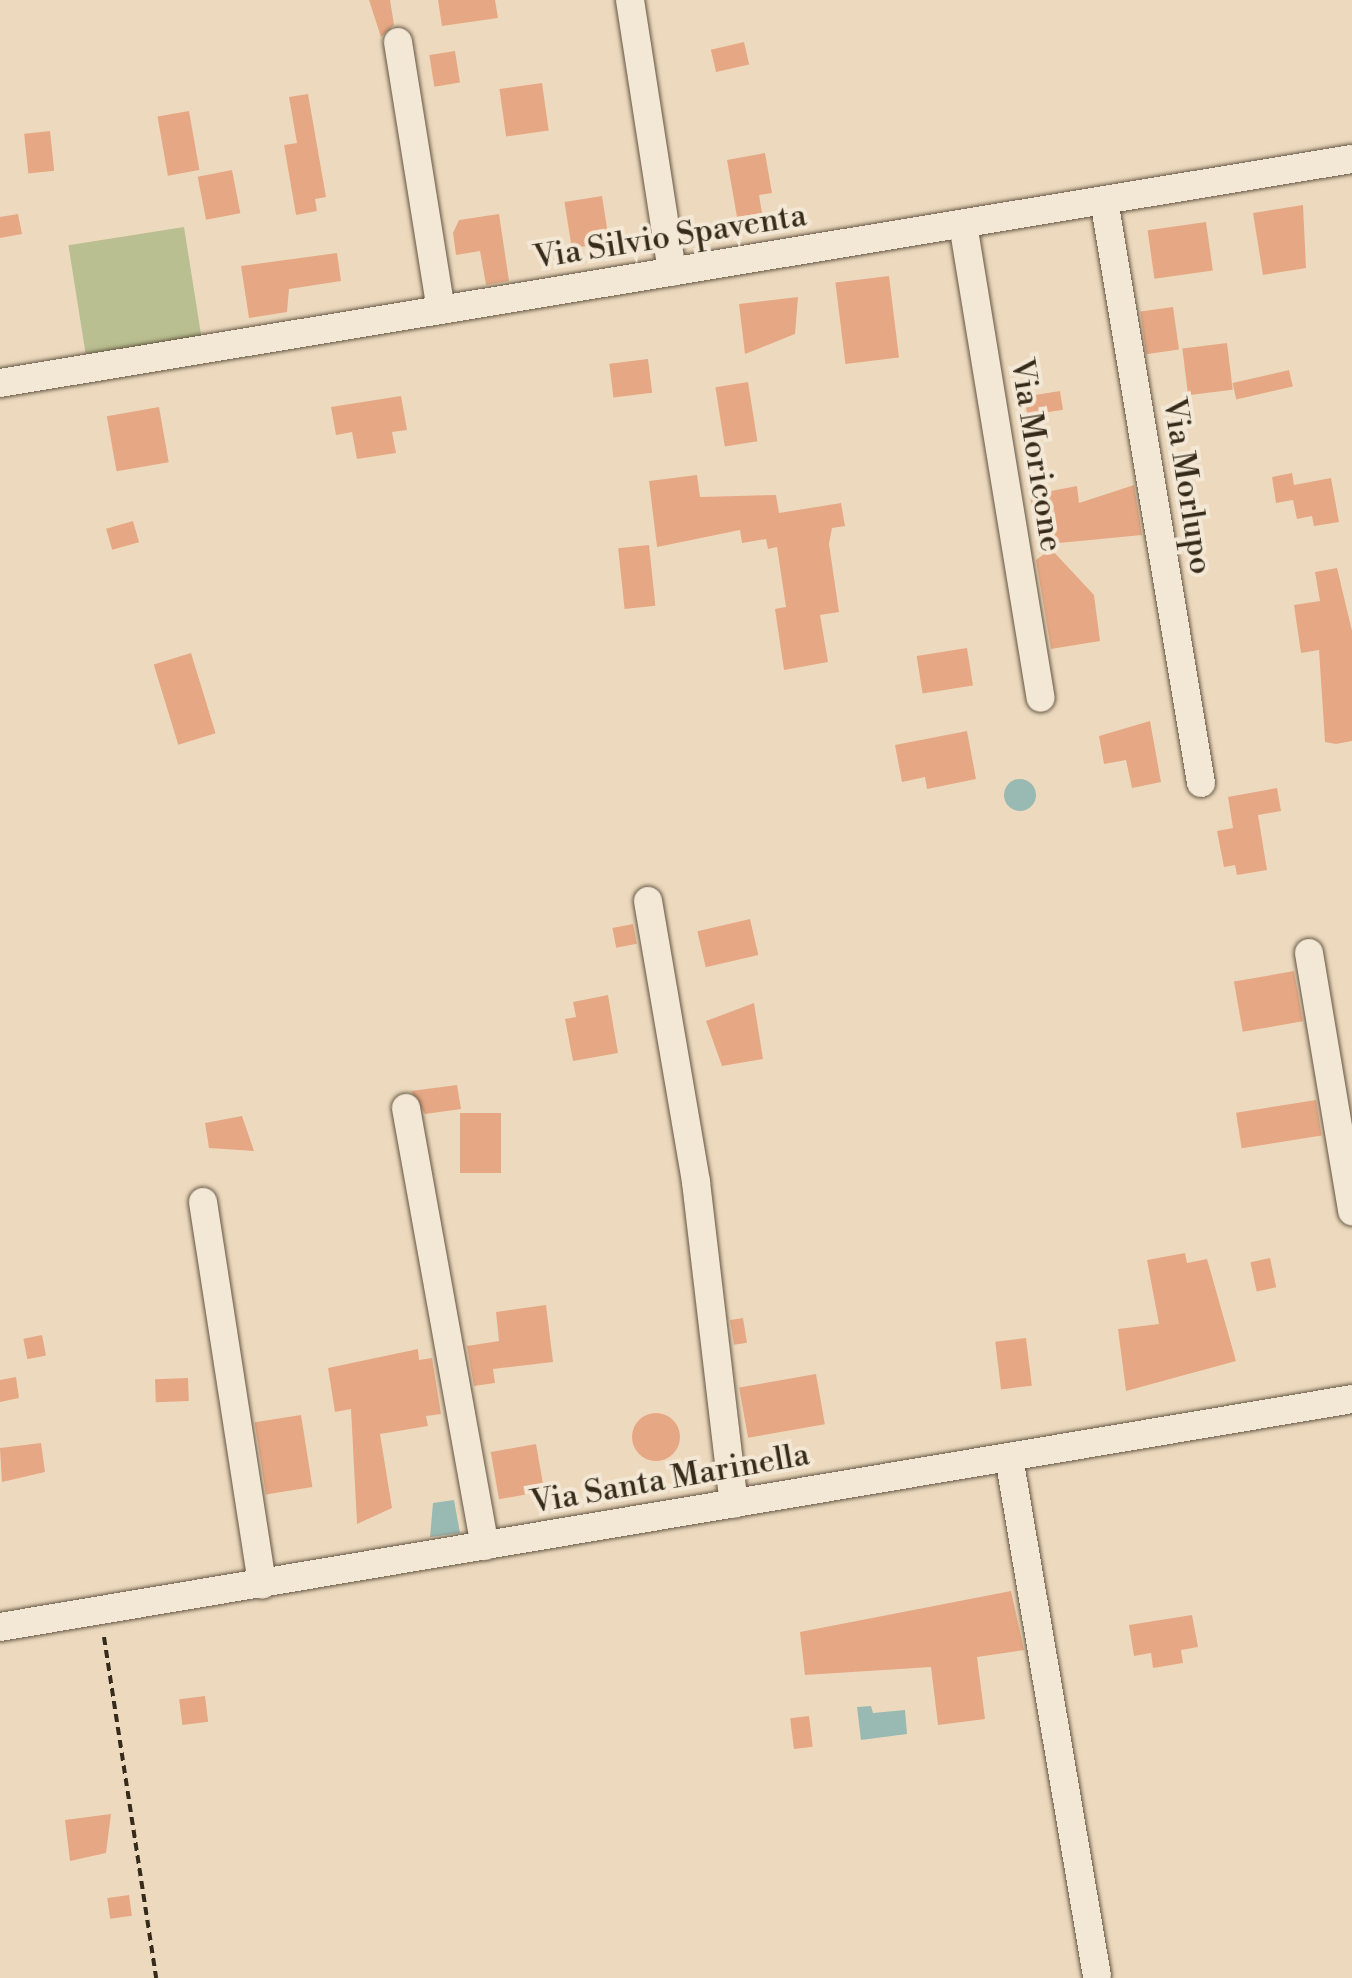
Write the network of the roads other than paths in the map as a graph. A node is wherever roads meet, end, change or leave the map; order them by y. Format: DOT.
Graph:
graph roads {
  1 [pos="630,0"];
  2 [pos="398,42"];
  3 [pos="1352,159"];
  4 [pos="1104,200"];
  5 [pos="963,224"];
  6 [pos="672,272"];
  7 [pos="441,310"];
  8 [pos="0,383"];
  9 [pos="1040,698"];
  10 [pos="1201,783"];
  11 [pos="648,901"];
  12 [pos="1309,953"];
  13 [pos="406,1108"];
  14 [pos="203,1202"];
  15 [pos="1352,1212"];
  16 [pos="1352,1399"];
  17 [pos="1010,1457"];
  18 [pos="734,1504"];
  19 [pos="485,1546"];
  20 [pos="262,1584"];
  21 [pos="0,1628"];
  22 [pos="1096,1976"];
  1 -- 6 [label="street"];
  2 -- 7 [label="street"];
  3 -- 4 [label="street, Via Silvio Spaventa"];
  4 -- 5 [label="street, Via Silvio Spaventa"];
  4 -- 10 [label="street, Via Morlupo"];
  5 -- 6 [label="street, Via Silvio Spaventa"];
  5 -- 9 [label="street, Via Moricone"];
  6 -- 7 [label="street, Via Silvio Spaventa"];
  7 -- 8 [label="street, Via Silvio Spaventa"];
  11 -- 18 [label="street"];
  12 -- 15 [label="street"];
  13 -- 19 [label="street"];
  14 -- 20 [label="street"];
  16 -- 17 [label="street, Via Santa Marinella"];
  17 -- 18 [label="street, Via Santa Marinella"];
  17 -- 22 [label="street"];
  18 -- 19 [label="street, Via Santa Marinella"];
  19 -- 20 [label="street, Via Santa Marinella"];
  20 -- 21 [label="street, Via Santa Marinella"];
}
